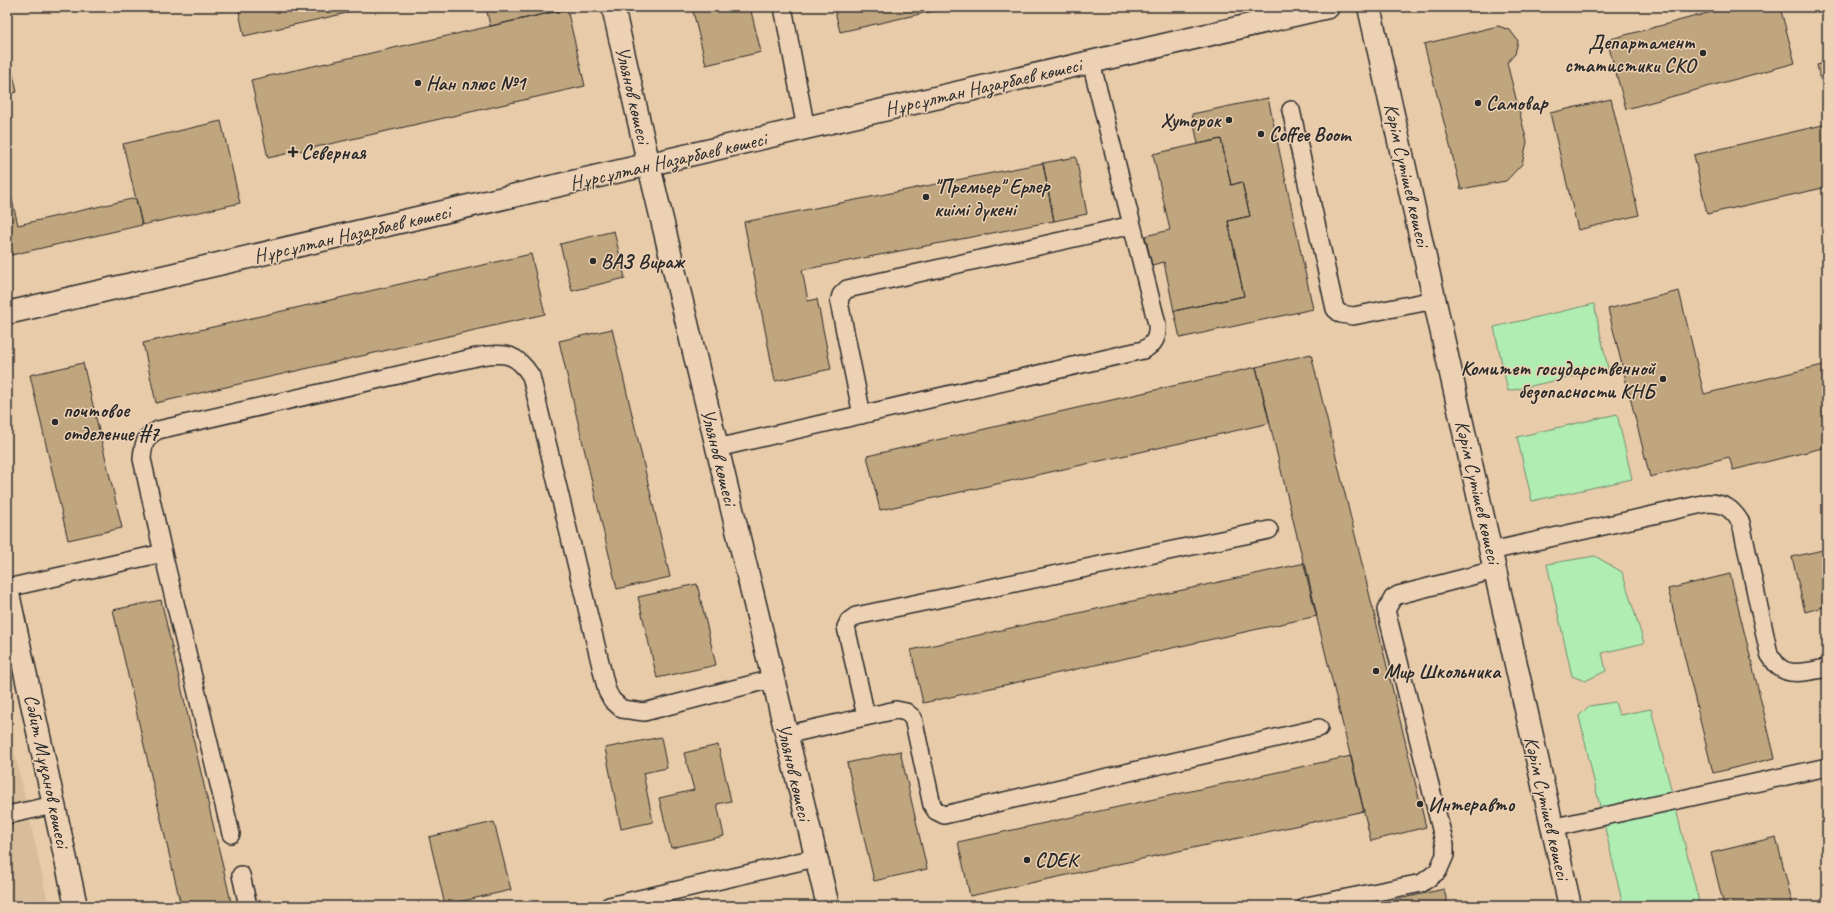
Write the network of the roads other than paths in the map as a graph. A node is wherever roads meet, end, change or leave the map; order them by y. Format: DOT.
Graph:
graph roads {
  1 [pos="613,7"];
  2 [pos="783,7"];
  3 [pos="1328,7"];
  4 [pos="1369,7"];
  5 [pos="1259,15"];
  6 [pos="1091,62"];
  7 [pos="1291,110"];
  8 [pos="806,129"];
  9 [pos="648,166"];
  10 [pos="1132,224"];
  11 [pos="1435,300"];
  12 [pos="7,313"];
  13 [pos="862,415"];
  14 [pos="717,448"];
  15 [pos="1269,530"];
  16 [pos="164,553"];
  17 [pos="1493,561"];
  18 [pos="7,589"];
  19 [pos="1827,668"];
  20 [pos="772,679"];
  21 [pos="866,716"];
  22 [pos="1319,728"];
  23 [pos="785,735"];
  24 [pos="1827,767"];
  25 [pos="54,806"];
  26 [pos="7,815"];
  27 [pos="1551,828"];
  28 [pos="231,834"];
  29 [pos="815,858"];
  30 [pos="241,875"];
  31 [pos="76,906"];
  32 [pos="248,906"];
  33 [pos="608,906"];
  34 [pos="828,906"];
  35 [pos="1306,906"];
  36 [pos="1570,906"];
  1 -- 9 [label="street, Ульянов көшесі"];
  2 -- 8 [label="lane"];
  3 -- 5 [label="street, Нұрсұлтан Назарбаев көшесі"];
  4 -- 11 [label="street, Кәрім Сүтішев көшесі"];
  5 -- 6 [label="street, Нұрсұлтан Назарбаев көшесі"];
  6 -- 8 [label="street, Нұрсұлтан Назарбаев көшесі"];
  6 -- 10 [label="lane"];
  7 -- 11 [label="lane"];
  8 -- 9 [label="street, Нұрсұлтан Назарбаев көшесі"];
  9 -- 12 [label="street, Нұрсұлтан Назарбаев көшесі"];
  9 -- 14 [label="street, Ульянов көшесі"];
  10 -- 13 [label="lane"];
  10 -- 13 [label="lane"];
  11 -- 17 [label="street, Кәрім Сүтішев көшесі"];
  13 -- 14 [label="lane"];
  14 -- 20 [label="street, Ульянов көшесі"];
  15 -- 21 [label="lane"];
  16 -- 18 [label="lane"];
  16 -- 20 [label="lane"];
  16 -- 28 [label="lane"];
  17 -- 19 [label="lane"];
  17 -- 27 [label="street, Кәрім Сүтішев көшесі"];
  17 -- 35 [label="lane"];
  18 -- 25 [label="street, Сәбит Мұқанов көшесі"];
  20 -- 23 [label="street, Ульянов көшесі"];
  21 -- 22 [label="lane"];
  21 -- 23 [label="lane"];
  23 -- 29 [label="street, Ульянов көшесі"];
  24 -- 27 [label="lane"];
  25 -- 26 [label="lane"];
  25 -- 31 [label="street, Сәбит Мұқанов көшесі"];
  27 -- 36 [label="street, Кәрім Сүтішев көшесі"];
  29 -- 33 [label="lane"];
  29 -- 34 [label="street, Ульянов көшесі"];
  30 -- 32 [label="lane"];
}
